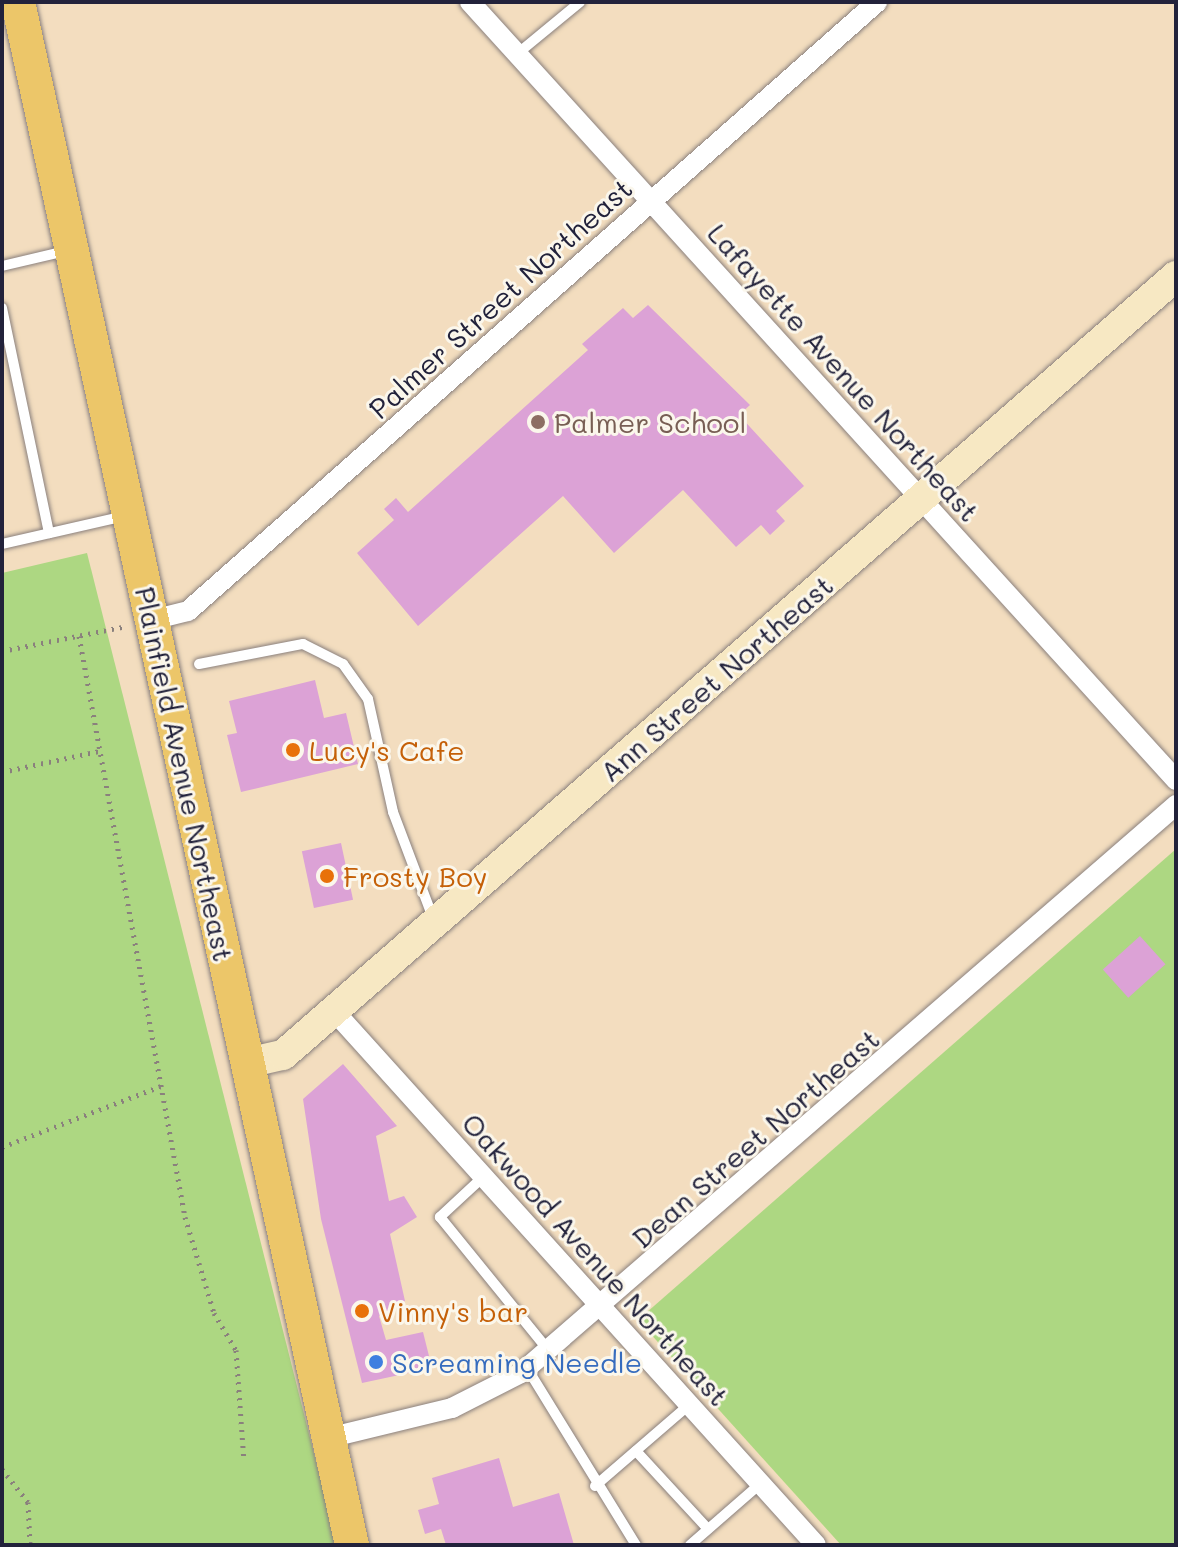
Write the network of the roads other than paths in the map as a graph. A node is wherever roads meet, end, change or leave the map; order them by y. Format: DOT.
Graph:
graph roads {
  1 [pos="18,2"];
  2 [pos="470,2"];
  3 [pos="580,2"];
  4 [pos="877,2"];
  5 [pos="517,54"];
  6 [pos="651,202"];
  7 [pos="72,249"];
  8 [pos="2,266"];
  9 [pos="1176,276"];
  10 [pos="2,308"];
  11 [pos="923,499"];
  12 [pos="129,515"];
  13 [pos="49,533"];
  14 [pos="2,544"];
  15 [pos="152,620"];
  16 [pos="199,664"];
  17 [pos="1176,780"];
  18 [pos="1176,805"];
  19 [pos="435,923"];
  20 [pos="334,1011"];
  21 [pos="247,1063"];
  22 [pos="483,1177"];
  23 [pos="601,1309"];
  24 [pos="549,1351"];
  25 [pos="527,1368"];
  26 [pos="689,1405"];
  27 [pos="328,1438"];
  28 [pos="636,1451"];
  29 [pos="761,1483"];
  30 [pos="595,1486"];
  31 [pos="708,1529"];
  32 [pos="352,1545"];
  33 [pos="636,1545"];
  34 [pos="690,1545"];
  35 [pos="816,1545"];
  1 -- 7 [label="main road, Plainfield Avenue Northeast"];
  2 -- 5 [label="street, Lafayette Avenue Northeast"];
  3 -- 5 [label="lane"];
  4 -- 6 [label="street, Palmer Street Northeast"];
  5 -- 6 [label="street, Lafayette Avenue Northeast"];
  6 -- 11 [label="street, Lafayette Avenue Northeast"];
  6 -- 15 [label="street, Palmer Street Northeast"];
  7 -- 8 [label="lane"];
  7 -- 12 [label="main road, Plainfield Avenue Northeast"];
  9 -- 11 [label="main road, Ann Street Northeast"];
  10 -- 13 [label="lane"];
  11 -- 17 [label="street, Lafayette Avenue Northeast"];
  11 -- 19 [label="main road, Ann Street Northeast"];
  12 -- 13 [label="lane"];
  12 -- 15 [label="main road, Plainfield Avenue Northeast"];
  13 -- 14 [label="lane"];
  15 -- 21 [label="main road, Plainfield Avenue Northeast"];
  16 -- 19 [label="lane"];
  18 -- 23 [label="street, Dean Street Northeast"];
  19 -- 20 [label="main road, Ann Street Northeast"];
  20 -- 21 [label="main road, Ann Street Northeast"];
  20 -- 22 [label="street, Oakwood Avenue Northeast"];
  21 -- 27 [label="main road, Plainfield Avenue Northeast"];
  22 -- 23 [label="street, Oakwood Avenue Northeast"];
  22 -- 24 [label="lane"];
  23 -- 24 [label="street, Dean Street Northeast"];
  23 -- 26 [label="street, Oakwood Avenue Northeast"];
  24 -- 25 [label="street, Dean Street Northeast"];
  25 -- 27 [label="street, Dean Street Northeast"];
  25 -- 30 [label="lane"];
  26 -- 28 [label="lane"];
  26 -- 29 [label="street, Oakwood Avenue Northeast"];
  27 -- 32 [label="main road, Plainfield Avenue Northeast"];
  28 -- 30 [label="lane"];
  28 -- 31 [label="lane"];
  29 -- 31 [label="lane"];
  29 -- 35 [label="street, Oakwood Avenue Northeast"];
  30 -- 33 [label="lane"];
  31 -- 34 [label="lane"];
}
